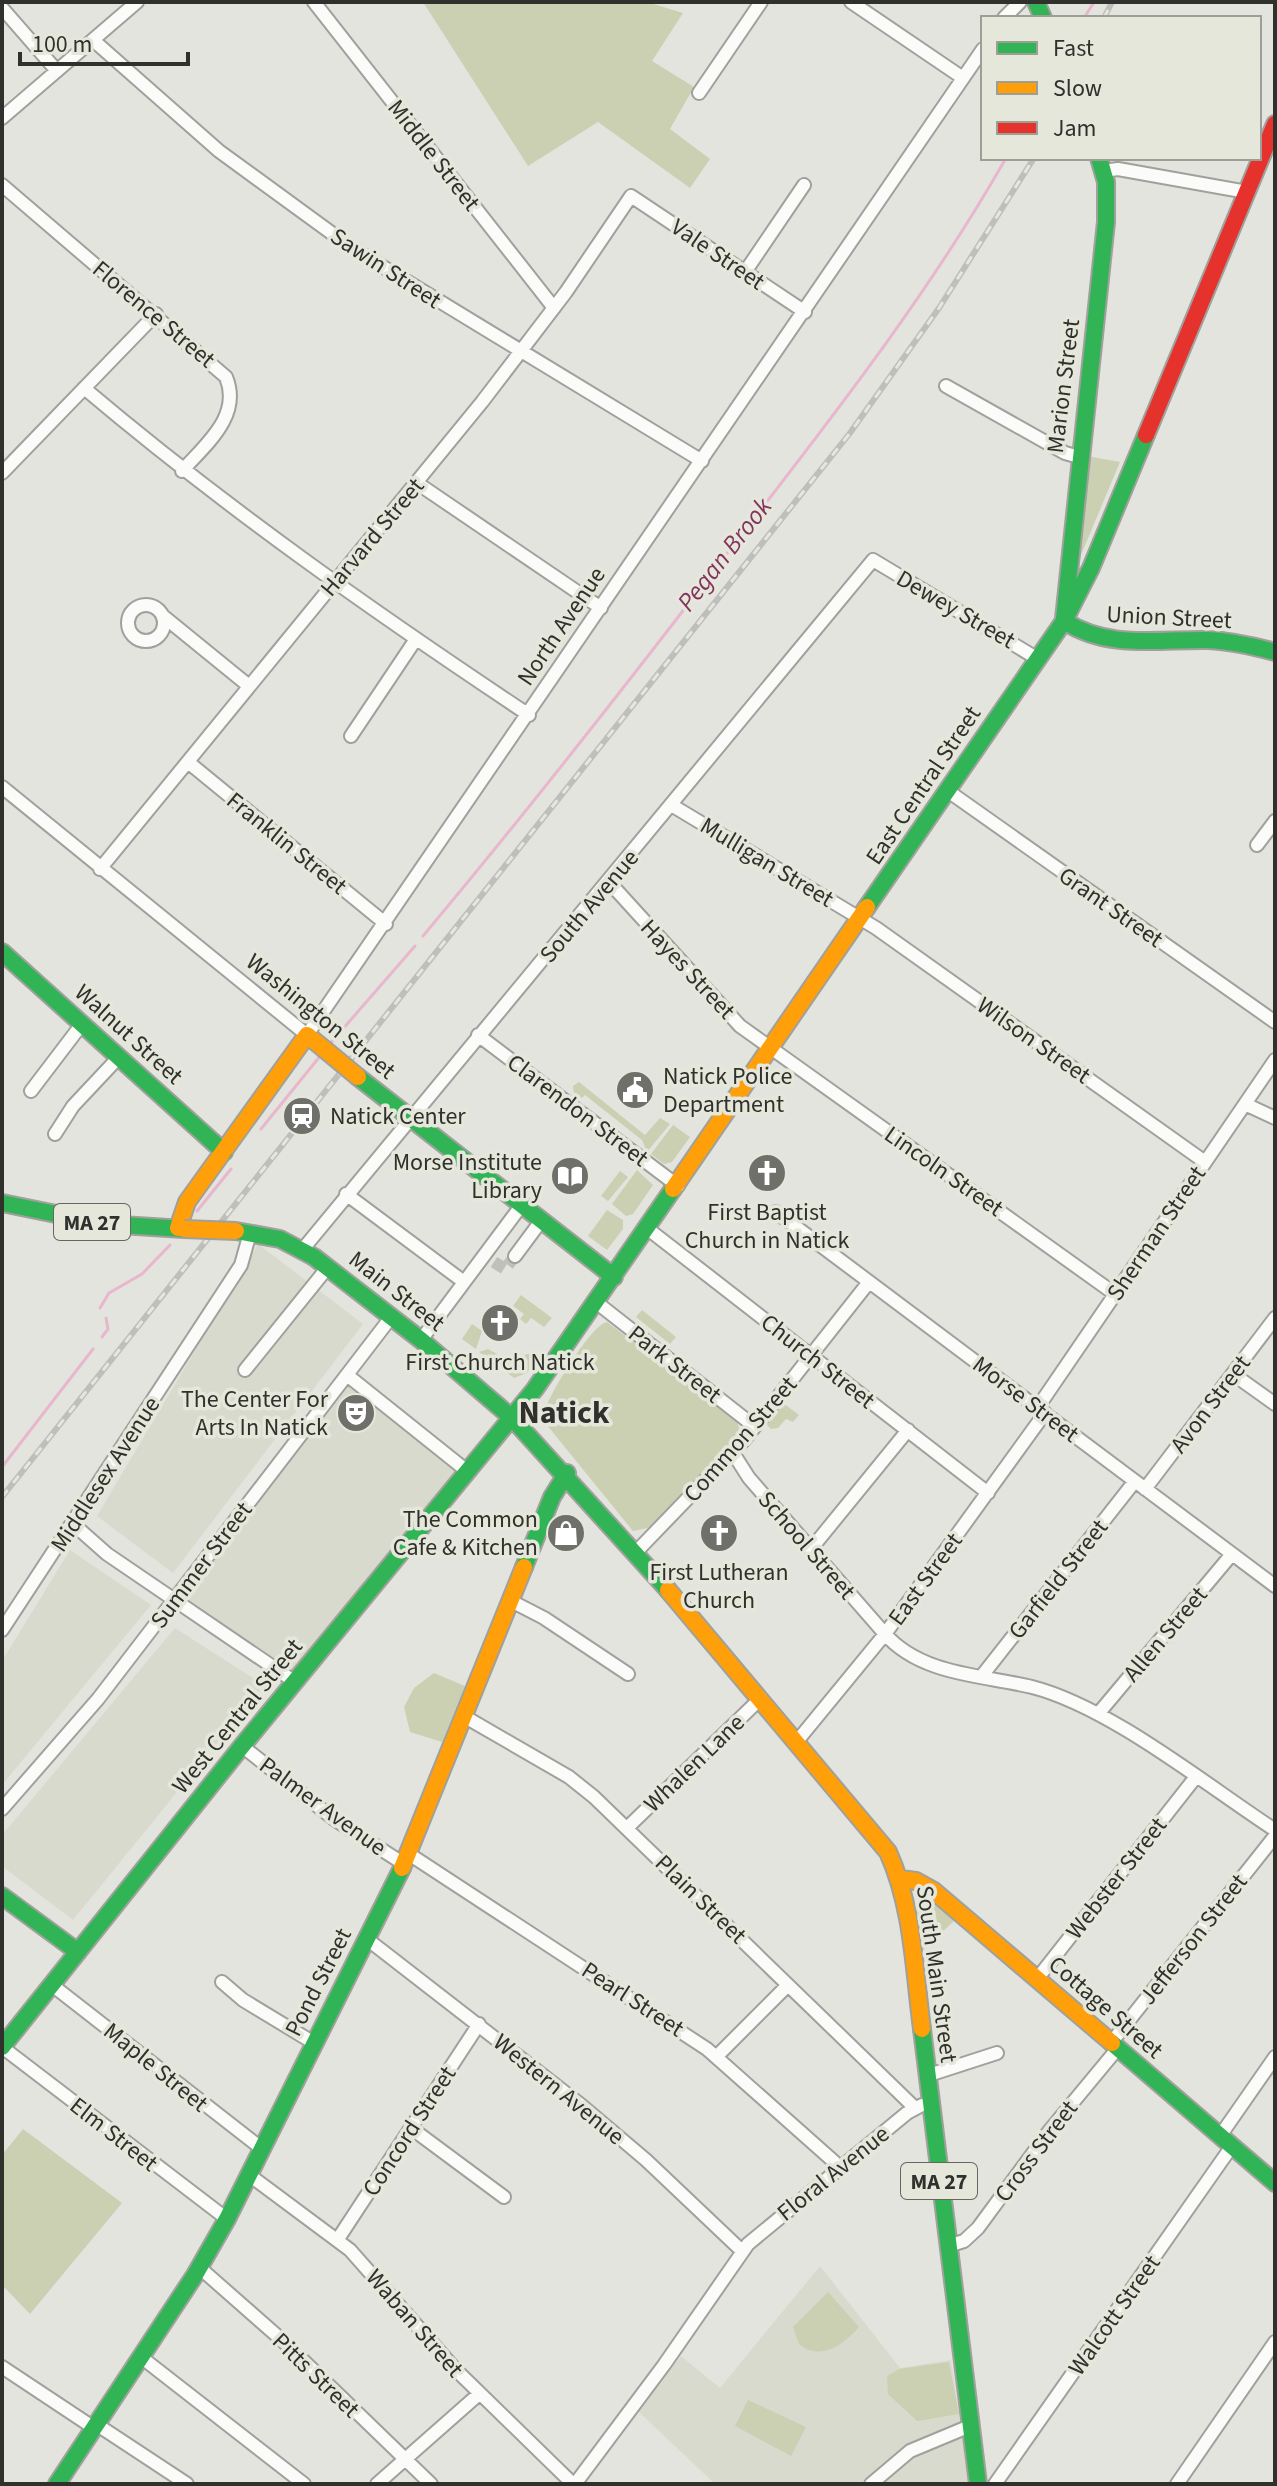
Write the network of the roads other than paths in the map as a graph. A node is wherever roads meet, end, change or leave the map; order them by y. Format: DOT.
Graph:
graph roads {
  1 [pos="137,2"];
  2 [pos="314,2"];
  3 [pos="761,2"];
  4 [pos="851,2"];
  5 [pos="2,8"];
  6 [pos="93,40"];
  7 [pos="981,52"];
  8 [pos="57,71"];
  9 [pos="963,78"];
  10 [pos="699,93"];
  11 [pos="2,118"];
  12 [pos="1275,124"];
  13 [pos="1261,158"];
  14 [pos="1260,160"];
  15 [pos="1101,164"];
  16 [pos="2,185"];
  17 [pos="804,185"];
  18 [pos="1247,192"];
  19 [pos="631,196"];
  20 [pos="745,272"];
  21 [pos="554,308"];
  22 [pos="805,312"];
  23 [pos="156,314"];
  24 [pos="522,351"];
  25 [pos="946,386"];
  26 [pos="84,388"];
  27 [pos="1079,457"];
  28 [pos="702,461"];
  29 [pos="182,471"];
  30 [pos="2,473"];
  31 [pos="417,483"];
  32 [pos="873,560"];
  33 [pos="334,583"];
  34 [pos="601,608"];
  35 [pos="163,616"];
  36 [pos="1064,621"];
  37 [pos="416,639"];
  38 [pos="1275,652"];
  39 [pos="1038,659"];
  40 [pos="249,686"];
  41 [pos="529,715"];
  42 [pos="351,736"];
  43 [pos="188,762"];
  44 [pos="2,787"];
  45 [pos="948,791"];
  46 [pos="673,806"];
  47 [pos="1275,821"];
  48 [pos="1257,845"];
  49 [pos="100,869"];
  50 [pos="609,882"];
  51 [pos="861,919"];
  52 [pos="386,924"];
  53 [pos="2,952"];
  54 [pos="1275,1022"];
  55 [pos="82,1024"];
  56 [pos="307,1035"];
  57 [pos="478,1035"];
  58 [pos="772,1049"];
  59 [pos="119,1057"];
  60 [pos="1275,1060"];
  61 [pos="31,1091"];
  62 [pos="1245,1104"];
  63 [pos="408,1118"];
  64 [pos="1275,1118"];
  65 [pos="55,1134"];
  66 [pos="224,1152"];
  67 [pos="1205,1162"];
  68 [pos="678,1186"];
  69 [pos="346,1194"];
  70 [pos="2,1203"];
  71 [pos="521,1206"];
  72 [pos="776,1212"];
  73 [pos="541,1221"];
  74 [pos="181,1228"];
  75 [pos="648,1229"];
  76 [pos="243,1232"];
  77 [pos="303,1249"];
  78 [pos="515,1256"];
  79 [pos="328,1267"];
  80 [pos="614,1277"];
  81 [pos="464,1282"];
  82 [pos="869,1282"];
  83 [pos="1115,1294"];
  84 [pos="596,1302"];
  85 [pos="392,1316"];
  86 [pos="1275,1318"];
  87 [pos="421,1340"];
  88 [pos="811,1355"];
  89 [pos="245,1370"];
  90 [pos="1233,1374"];
  91 [pos="347,1375"];
  92 [pos="1275,1404"];
  93 [pos="1042,1410"];
  94 [pos="512,1418"];
  95 [pos="754,1426"];
  96 [pos="908,1430"];
  97 [pos="733,1453"];
  98 [pos="467,1471"];
  99 [pos="567,1473"];
  100 [pos="1140,1485"];
  101 [pos="988,1493"];
  102 [pos="72,1523"];
  103 [pos="811,1549"];
  104 [pos="636,1552"];
  105 [pos="1232,1554"];
  106 [pos="1272,1579"];
  107 [pos="175,1600"];
  108 [pos="513,1602"];
  109 [pos="2,1630"];
  110 [pos="885,1634"];
  111 [pos="628,1674"];
  112 [pos="981,1677"];
  113 [pos="295,1682"];
  114 [pos="761,1698"];
  115 [pos="1098,1714"];
  116 [pos="467,1718"];
  117 [pos="798,1740"];
  118 [pos="242,1746"];
  119 [pos="1195,1778"];
  120 [pos="2,1809"];
  121 [pos="627,1828"];
  122 [pos="1275,1833"];
  123 [pos="406,1859"];
  124 [pos="900,1879"];
  125 [pos="2,1896"];
  126 [pos="367,1939"];
  127 [pos="78,1952"];
  128 [pos="1037,1979"];
  129 [pos="222,1982"];
  130 [pos="52,1985"];
  131 [pos="788,1985"];
  132 [pos="479,2024"];
  133 [pos="314,2043"];
  134 [pos="1115,2046"];
  135 [pos="2,2047"];
  136 [pos="997,2053"];
  137 [pos="717,2056"];
  138 [pos="1275,2057"];
  139 [pos="926,2076"];
  140 [pos="922,2105"];
  141 [pos="411,2128"];
  142 [pos="1226,2141"];
  143 [pos="261,2148"];
  144 [pos="840,2167"];
  145 [pos="248,2174"];
  146 [pos="1275,2183"];
  147 [pos="504,2197"];
  148 [pos="227,2219"];
  149 [pos="338,2239"];
  150 [pos="948,2246"];
  151 [pos="742,2251"];
  152 [pos="200,2268"];
  153 [pos="1275,2342"];
  154 [pos="141,2357"];
  155 [pos="2,2367"];
  156 [pos="479,2394"];
  157 [pos="95,2426"];
  158 [pos="970,2426"];
  159 [pos="405,2459"];
  160 [pos="57,2484"];
  161 [pos="187,2484"];
  162 [pos="304,2484"];
  163 [pos="377,2484"];
  164 [pos="431,2484"];
  165 [pos="574,2484"];
  166 [pos="871,2484"];
  167 [pos="978,2484"];
  168 [pos="995,2484"];
  169 [pos="1177,2484"];
  1 -- 6 [label="street"];
  2 -- 21 [label="street, Middle Street"];
  3 -- 10 [label="street"];
  4 -- 9 [label="street"];
  5 -- 8 [label="street"];
  6 -- 8 [label="street"];
  6 -- 24 [label="street, Sawin Street"];
  7 -- 9 [label="street, North Avenue"];
  8 -- 11 [label="street"];
  9 -- 22 [label="street, North Avenue"];
  12 -- 13 [label="main road, East Central Street"];
  14 -- 18 [label="main road, East Central Street"];
  15 -- 18 [label="street"];
  15 -- 27 [label="main road, Marion Street"];
  16 -- 23 [label="street, Florence Street"];
  17 -- 20 [label="street"];
  18 -- 36 [label="main road, East Central Street"];
  19 -- 20 [label="street, Vale Street"];
  19 -- 21 [label="street, Harvard Street"];
  20 -- 22 [label="street, Vale Street"];
  21 -- 24 [label="street, Harvard Street"];
  22 -- 28 [label="street, North Avenue"];
  23 -- 26 [label="street"];
  23 -- 29 [label="street, Florence Street"];
  24 -- 28 [label="street, Sawin Street"];
  24 -- 31 [label="street, Harvard Street"];
  25 -- 27 [label="street"];
  26 -- 29 [label="street"];
  26 -- 30 [label="street"];
  27 -- 36 [label="main road, Marion Street"];
  28 -- 34 [label="street, North Avenue"];
  29 -- 33 [label="street"];
  31 -- 33 [label="street, Harvard Street"];
  31 -- 34 [label="street"];
  32 -- 39 [label="street, Dewey Street"];
  32 -- 46 [label="street, South Avenue"];
  33 -- 37 [label="street"];
  33 -- 40 [label="street, Harvard Street"];
  34 -- 41 [label="street, North Avenue"];
  35 -- 40 [label="street"];
  36 -- 38 [label="main road, Union Street"];
  36 -- 39 [label="main road, East Central Street"];
  37 -- 41 [label="street"];
  37 -- 42 [label="street"];
  39 -- 45 [label="main road, East Central Street"];
  40 -- 43 [label="street, Harvard Street"];
  41 -- 52 [label="street, North Avenue"];
  43 -- 49 [label="street, Harvard Street"];
  43 -- 52 [label="street, Franklin Street"];
  44 -- 49 [label="street, Washington Street"];
  45 -- 51 [label="main road, East Central Street"];
  45 -- 54 [label="street, Grant Street"];
  46 -- 50 [label="street, South Avenue"];
  46 -- 51 [label="street, Mulligan Street"];
  47 -- 48 [label="street"];
  49 -- 56 [label="street, Washington Street"];
  50 -- 57 [label="street, South Avenue"];
  50 -- 58 [label="street, Hayes Street"];
  51 -- 58 [label="main road, East Central Street"];
  51 -- 67 [label="street, Wilson Street"];
  52 -- 56 [label="street, North Avenue"];
  53 -- 55 [label="main road, Walnut Street"];
  55 -- 59 [label="main road, Walnut Street"];
  55 -- 61 [label="street"];
  56 -- 63 [label="main road, Washington Street, bridge"];
  56 -- 66 [label="main road, North Avenue"];
  57 -- 63 [label="street, South Avenue"];
  57 -- 68 [label="street, Clarendon Street"];
  58 -- 68 [label="main road, East Central Street"];
  58 -- 83 [label="street, Lincoln Street"];
  59 -- 65 [label="street"];
  59 -- 66 [label="main road, Walnut Street"];
  60 -- 62 [label="street, Sherman Street"];
  62 -- 64 [label="street"];
  62 -- 67 [label="street, Sherman Street"];
  63 -- 69 [label="street, South Avenue"];
  63 -- 71 [label="main road, Washington Street"];
  66 -- 74 [label="main road, North Avenue"];
  67 -- 83 [label="street, Sherman Street"];
  68 -- 75 [label="main road, East Central Street"];
  69 -- 77 [label="street, South Avenue"];
  69 -- 81 [label="street"];
  70 -- 74 [label="main road, MA 27"];
  71 -- 73 [label="main road, Washington Street"];
  71 -- 81 [label="street"];
  72 -- 82 [label="street, Morse Street"];
  73 -- 78 [label="street"];
  73 -- 80 [label="main road, Washington Street"];
  74 -- 76 [label="main road, MA 27, bridge"];
  75 -- 80 [label="main road, East Central Street"];
  75 -- 88 [label="street, Church Street"];
  76 -- 77 [label="main road, Main Street / MA 27"];
  76 -- 102 [label="street, Middlesex Avenue"];
  77 -- 79 [label="main road, Main Street / MA 27"];
  79 -- 85 [label="main road, Main Street / MA 27"];
  79 -- 89 [label="street"];
  80 -- 84 [label="main road, East Central Street"];
  81 -- 87 [label="street"];
  82 -- 88 [label="street, Common Street"];
  82 -- 93 [label="street, Morse Street"];
  83 -- 93 [label="street, Sherman Street"];
  84 -- 94 [label="main road, East Central Street"];
  84 -- 95 [label="street, Park Street"];
  85 -- 87 [label="main road, Main Street / MA 27"];
  85 -- 91 [label="street, Summer Street"];
  86 -- 90 [label="street, Avon Street"];
  87 -- 94 [label="main road, Main Street / MA 27"];
  88 -- 95 [label="street, Common Street"];
  88 -- 96 [label="street, Church Street"];
  90 -- 92 [label="street"];
  90 -- 100 [label="street, Avon Street"];
  91 -- 98 [label="street"];
  91 -- 107 [label="street, Summer Street"];
  93 -- 100 [label="street, Morse Street"];
  93 -- 101 [label="street, East Street"];
  94 -- 98 [label="main road, West Central Street"];
  94 -- 99 [label="main road, South Main Street / MA 27"];
  95 -- 97 [label="street, Common Street"];
  96 -- 101 [label="street, Church Street"];
  96 -- 103 [label="street"];
  97 -- 103 [label="street, School Street"];
  97 -- 104 [label="street, Common Street"];
  98 -- 113 [label="main road, West Central Street"];
  99 -- 104 [label="main road, South Main Street / MA 27"];
  99 -- 108 [label="main road, Pond Street"];
  100 -- 105 [label="street, Morse Street"];
  100 -- 112 [label="street, Garfield Street"];
  101 -- 110 [label="street, East Street"];
  102 -- 107 [label="street"];
  102 -- 109 [label="street, Middlesex Avenue"];
  103 -- 110 [label="street, School Street"];
  104 -- 114 [label="main road, South Main Street / MA 27"];
  105 -- 106 [label="street, Morse Street"];
  105 -- 115 [label="street, Allen Street"];
  107 -- 113 [label="street"];
  107 -- 120 [label="street, Summer Street"];
  108 -- 111 [label="street"];
  108 -- 116 [label="main road, Pond Street"];
  110 -- 112 [label="street, School Street"];
  110 -- 117 [label="street, East Street"];
  112 -- 115 [label="street, School Street"];
  113 -- 118 [label="main road, West Central Street"];
  114 -- 117 [label="main road, South Main Street / MA 27"];
  114 -- 121 [label="street, Whalen Lane"];
  115 -- 119 [label="street, School Street"];
  116 -- 121 [label="street, Plain Street"];
  116 -- 123 [label="main road, Pond Street"];
  117 -- 124 [label="main road, South Main Street / MA 27"];
  118 -- 123 [label="street, Palmer Avenue"];
  118 -- 127 [label="main road, West Central Street"];
  119 -- 122 [label="street, School Street"];
  119 -- 128 [label="street, Webster Street"];
  121 -- 131 [label="street, Plain Street"];
  122 -- 134 [label="street, Jefferson Street"];
  123 -- 126 [label="main road, Pond Street"];
  123 -- 137 [label="street, Pearl Street"];
  124 -- 128 [label="main road, Cottage Street"];
  124 -- 139 [label="main road, South Main Street / MA 27"];
  125 -- 127 [label="main road"];
  126 -- 132 [label="street, Western Avenue"];
  126 -- 133 [label="main road, Pond Street"];
  127 -- 130 [label="main road, West Central Street"];
  128 -- 134 [label="main road, Cottage Street"];
  129 -- 133 [label="street"];
  130 -- 135 [label="main road, West Central Street"];
  130 -- 143 [label="street, Maple Street"];
  131 -- 137 [label="street"];
  131 -- 140 [label="street, Plain Street"];
  132 -- 141 [label="street, Concord Street"];
  132 -- 151 [label="street, Western Avenue"];
  133 -- 143 [label="main road, Pond Street"];
  134 -- 142 [label="main road, Cottage Street"];
  134 -- 150 [label="street, Cross Street"];
  135 -- 148 [label="street, Elm Street"];
  136 -- 139 [label="street"];
  137 -- 144 [label="street, Pearl Street"];
  138 -- 142 [label="street, Walcott Street"];
  139 -- 140 [label="main road, South Main Street / MA 27"];
  140 -- 144 [label="street, Floral Avenue"];
  140 -- 150 [label="main road, South Main Street / MA 27"];
  141 -- 147 [label="street"];
  141 -- 149 [label="street, Concord Street"];
  142 -- 146 [label="main road, Cottage Street"];
  142 -- 168 [label="street, Walcott Street"];
  143 -- 145 [label="main road, Pond Street"];
  144 -- 151 [label="street, Floral Avenue"];
  145 -- 148 [label="main road, Pond Street"];
  145 -- 149 [label="street, Waban Street"];
  148 -- 152 [label="main road, Pond Street"];
  149 -- 156 [label="street, Waban Street"];
  150 -- 158 [label="main road, South Main Street / MA 27"];
  151 -- 165 [label="street, Floral Avenue"];
  152 -- 154 [label="main road, Pond Street"];
  152 -- 159 [label="street, Pitts Street"];
  153 -- 169 [label="street"];
  154 -- 157 [label="main road, Pond Street"];
  154 -- 162 [label="street"];
  155 -- 157 [label="street"];
  156 -- 159 [label="street"];
  156 -- 165 [label="street, Waban Street"];
  157 -- 160 [label="main road, Pond Street"];
  157 -- 161 [label="street"];
  158 -- 166 [label="street"];
  158 -- 167 [label="main road, South Main Street / MA 27"];
  159 -- 163 [label="street"];
  159 -- 164 [label="street, Pitts Street"];
}
